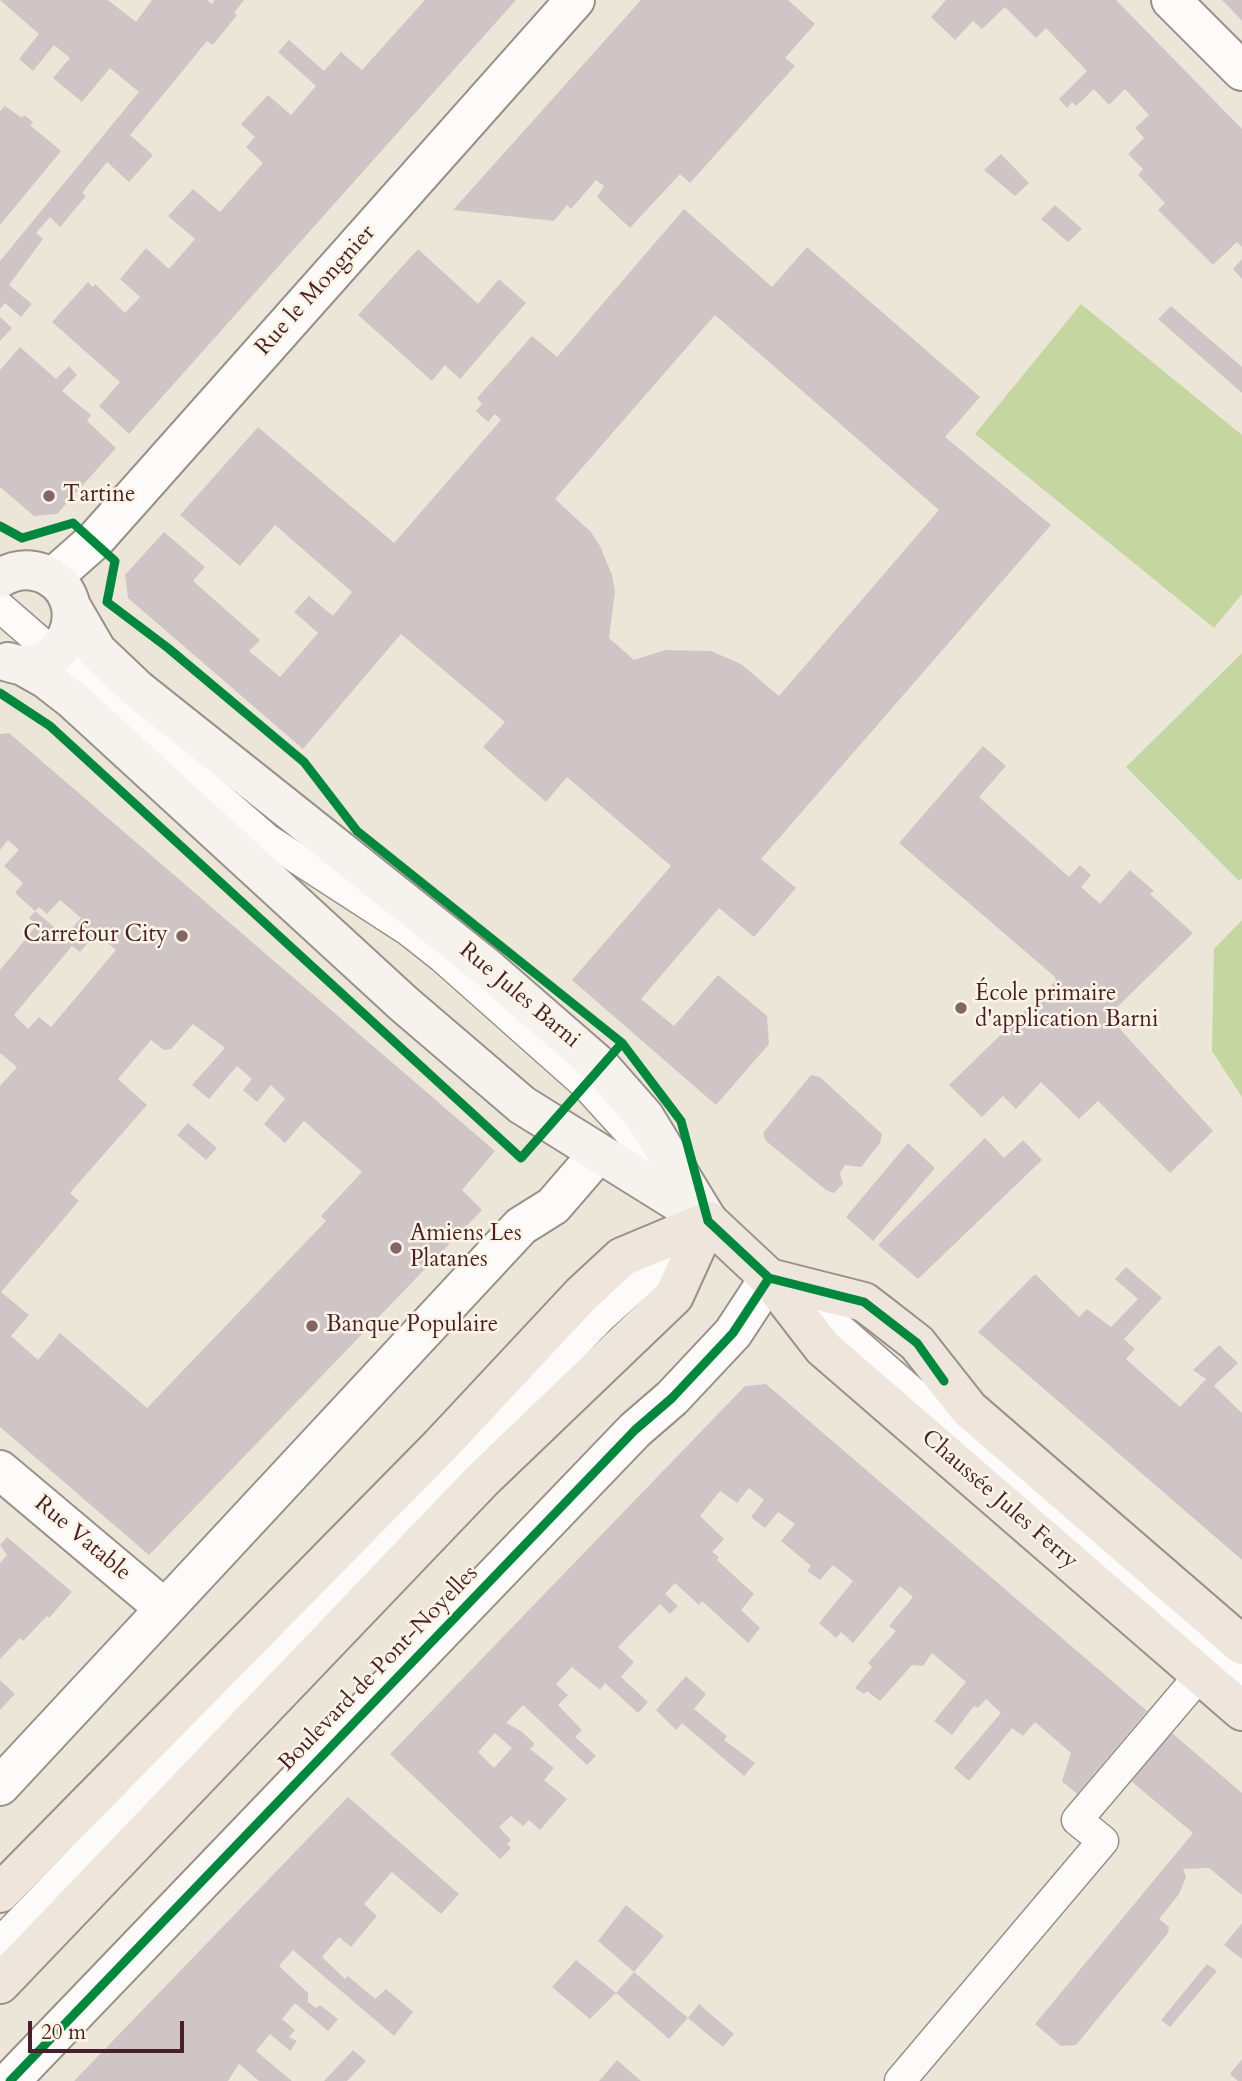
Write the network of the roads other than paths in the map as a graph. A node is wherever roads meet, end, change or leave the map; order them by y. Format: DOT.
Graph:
graph roads {
  1 [pos="575,0"];
  2 [pos="1171,0"];
  3 [pos="1242,71"];
  4 [pos="30,579"];
  5 [pos="0,607"];
  6 [pos="25,659"];
  7 [pos="598,1154"];
  8 [pos="708,1222"];
  9 [pos="769,1278"];
  10 [pos="0,1470"];
  11 [pos="164,1608"];
  12 [pos="1242,1644"];
  13 [pos="1200,1675"];
  14 [pos="1242,1678"];
  15 [pos="1242,1711"];
  16 [pos="0,1786"];
  17 [pos="0,1893"];
  18 [pos="0,1942"];
  19 [pos="0,1984"];
  20 [pos="10,2081"];
  21 [pos="900,2081"];
  1 -- 4 [label="street, Rue le Mongnier"];
  2 -- 3 [label="street"];
  4 -- 6 [label="main road"];
  4 -- 8 [label="main road, Rue Jules Barni"];
  5 -- 6 [label="lane"];
  6 -- 7 [label="main road"];
  6 -- 8 [label="lane"];
  7 -- 8 [label="main road"];
  7 -- 11 [label="street"];
  8 -- 9 [label="main road, Chaussée Jules Ferry"];
  8 -- 17 [label="main road"];
  8 -- 18 [label="lane"];
  8 -- 19 [label="main road"];
  9 -- 12 [label="main road, Chaussée Jules Ferry"];
  9 -- 13 [label="main road, Chaussée Jules Ferry"];
  9 -- 14 [label="lane"];
  9 -- 20 [label="street, Boulevard de Pont-Noyelles"];
  10 -- 11 [label="street, Rue Vatable"];
  11 -- 16 [label="street"];
  13 -- 15 [label="main road, Chaussée Jules Ferry"];
  13 -- 21 [label="lane"];
}
